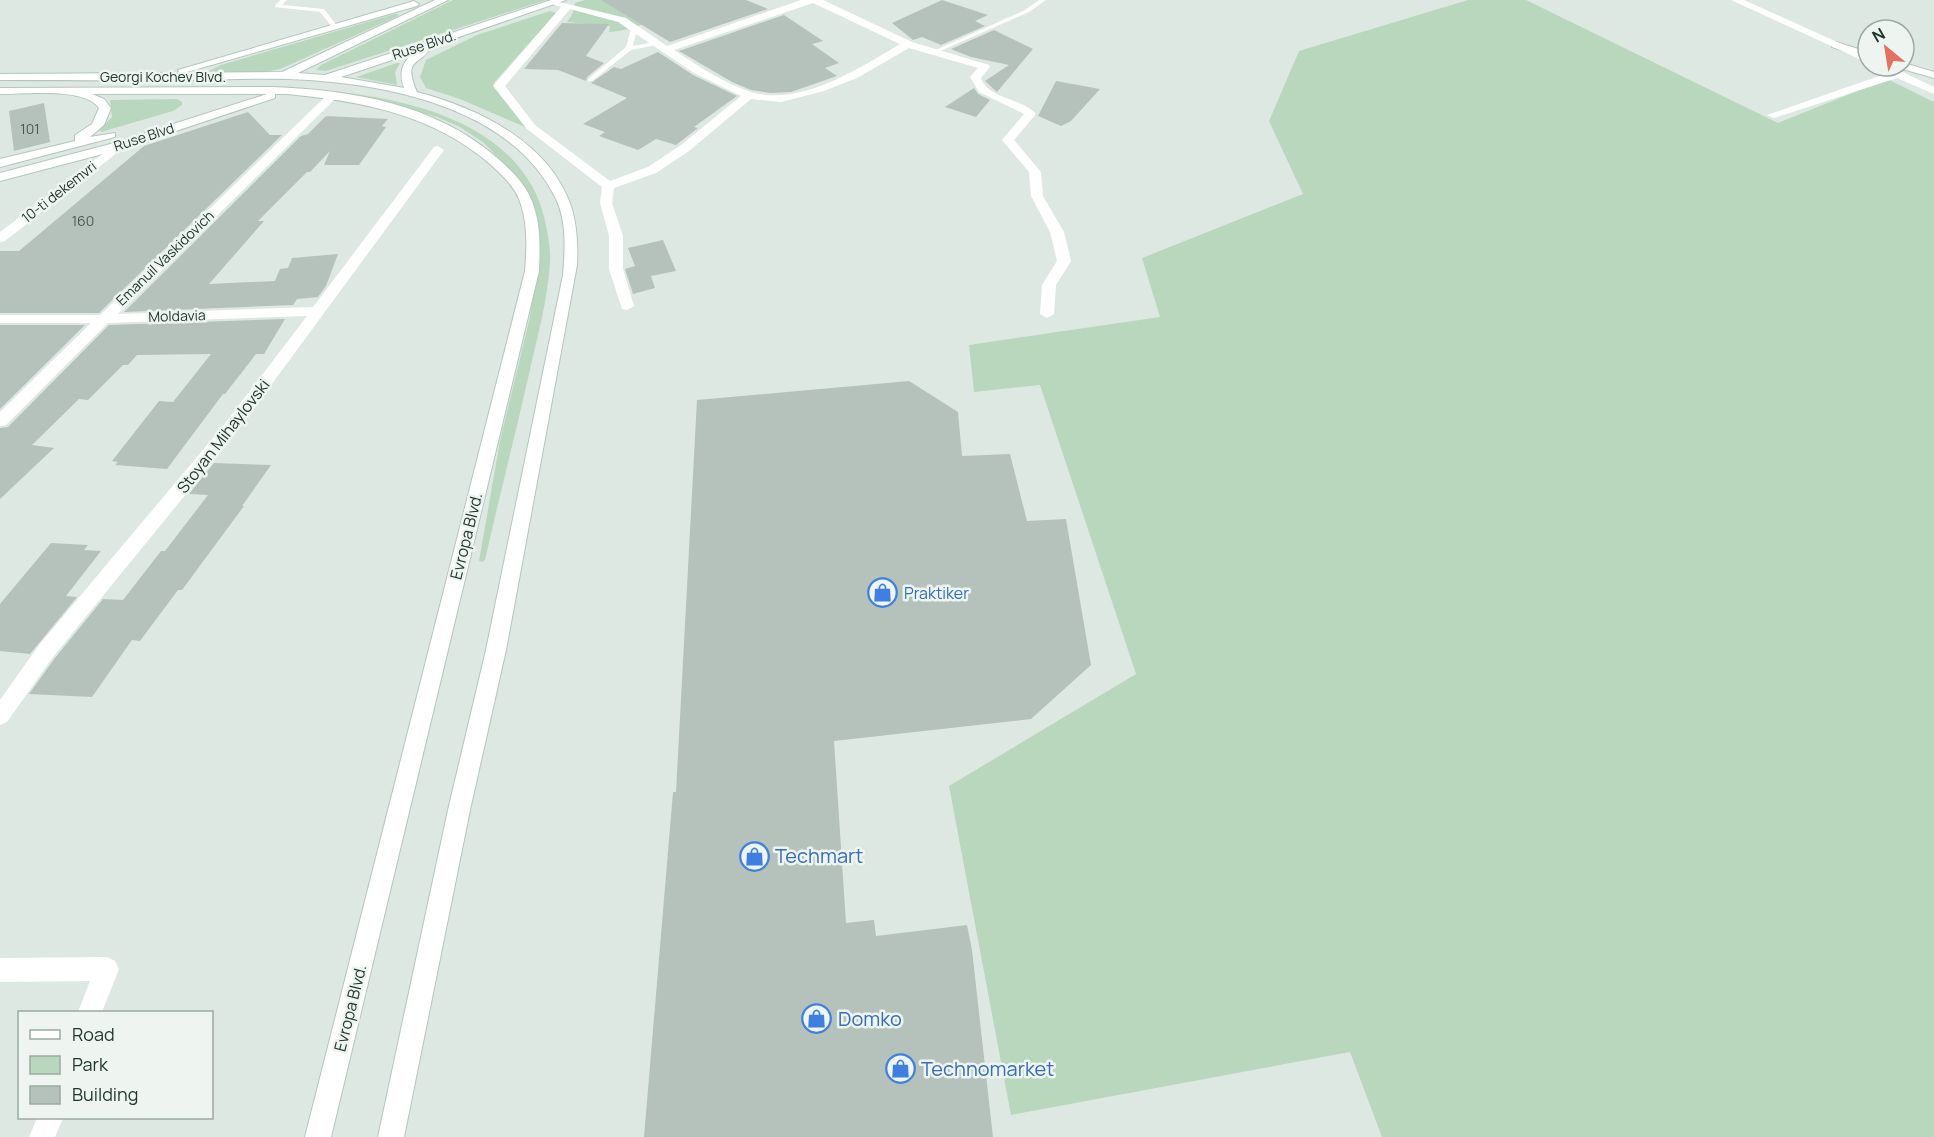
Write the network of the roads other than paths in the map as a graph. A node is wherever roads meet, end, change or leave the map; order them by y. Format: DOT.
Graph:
graph roads {
  1 [pos="284,0"];
  2 [pos="429,0"];
  3 [pos="443,0"];
  4 [pos="813,0"];
  5 [pos="1043,0"];
  6 [pos="1736,0"];
  7 [pos="561,3"];
  8 [pos="334,27"];
  9 [pos="634,29"];
  10 [pos="448,37"];
  11 [pos="655,44"];
  12 [pos="908,44"];
  13 [pos="1836,45"];
  14 [pos="629,48"];
  15 [pos="665,50"];
  16 [pos="1856,51"];
  17 [pos="934,52"];
  18 [pos="1856,54"];
  19 [pos="1916,72"];
  20 [pos="1934,75"];
  21 [pos="0,77"];
  22 [pos="152,77"];
  23 [pos="279,77"];
  24 [pos="326,78"];
  25 [pos="1877,78"];
  26 [pos="1913,78"];
  27 [pos="590,80"];
  28 [pos="0,91"];
  29 [pos="74,91"];
  30 [pos="246,91"];
  31 [pos="287,91"];
  32 [pos="1934,91"];
  33 [pos="412,93"];
  34 [pos="749,95"];
  35 [pos="331,97"];
  36 [pos="1773,115"];
  37 [pos="118,146"];
  38 [pos="59,149"];
  39 [pos="438,150"];
  40 [pos="0,163"];
  41 [pos="0,177"];
  42 [pos="608,186"];
  43 [pos="0,238"];
  44 [pos="627,306"];
  45 [pos="319,311"];
  46 [pos="1047,314"];
  47 [pos="0,319"];
  48 [pos="102,319"];
  49 [pos="0,421"];
  50 [pos="0,716"];
  51 [pos="0,970"];
  52 [pos="90,1011"];
  53 [pos="50,1119"];
  54 [pos="42,1137"];
  55 [pos="318,1137"];
  56 [pos="391,1137"];
  1 -- 8 [label="lane"];
  2 -- 8 [label="street"];
  3 -- 23 [label="street, Ruse Blvd."];
  4 -- 12 [label="street"];
  4 -- 15 [label="street"];
  5 -- 17 [label="lane"];
  6 -- 13 [label="street"];
  7 -- 9 [label="street"];
  7 -- 10 [label="street, Ruse Blvd."];
  7 -- 42 [label="street"];
  8 -- 22 [label="street"];
  9 -- 11 [label="street"];
  9 -- 14 [label="lane"];
  10 -- 24 [label="street, Ruse Blvd."];
  10 -- 33 [label="street"];
  11 -- 14 [label="lane"];
  11 -- 15 [label="street"];
  12 -- 17 [label="street"];
  12 -- 34 [label="street"];
  13 -- 16 [label="street"];
  13 -- 18 [label="street"];
  14 -- 27 [label="lane"];
  15 -- 34 [label="street"];
  17 -- 46 [label="street"];
  19 -- 20 [label="street"];
  21 -- 22 [label="street, Georgi Kochev Blvd."];
  22 -- 23 [label="street, Georgi Kochev Blvd."];
  23 -- 24 [label="street, Georgi Kochev Blvd."];
  23 -- 30 [label="street, Ruse Blvd."];
  24 -- 31 [label="street, Ruse Blvd."];
  24 -- 33 [label="street"];
  25 -- 36 [label="street"];
  26 -- 32 [label="street"];
  28 -- 29 [label="street, Georgi Kochev Blvd."];
  29 -- 30 [label="street, Georgi Kochev Blvd."];
  29 -- 38 [label="street"];
  30 -- 31 [label="street, Georgi Kochev Blvd."];
  30 -- 38 [label="street, Ruse Blvd"];
  31 -- 35 [label="street, Evropa Blvd."];
  31 -- 37 [label="street, Ruse Blvd"];
  33 -- 56 [label="street"];
  34 -- 42 [label="street"];
  35 -- 48 [label="street, Emanuil Vaskidovich"];
  35 -- 55 [label="street, Evropa Blvd."];
  37 -- 41 [label="street, Ruse Blvd"];
  37 -- 43 [label="street, 10-ti dekemvri"];
  38 -- 40 [label="street, Ruse Blvd"];
  39 -- 45 [label="street, Stoyan Mihaylovski"];
  42 -- 44 [label="street"];
  45 -- 48 [label="street, Moldavia"];
  45 -- 50 [label="street, Stoyan Mihaylovski"];
  47 -- 48 [label="street, Moldavia"];
  48 -- 49 [label="street, Emanuil Vaskidovich"];
  51 -- 52 [label="street"];
  53 -- 54 [label="street"];
}
